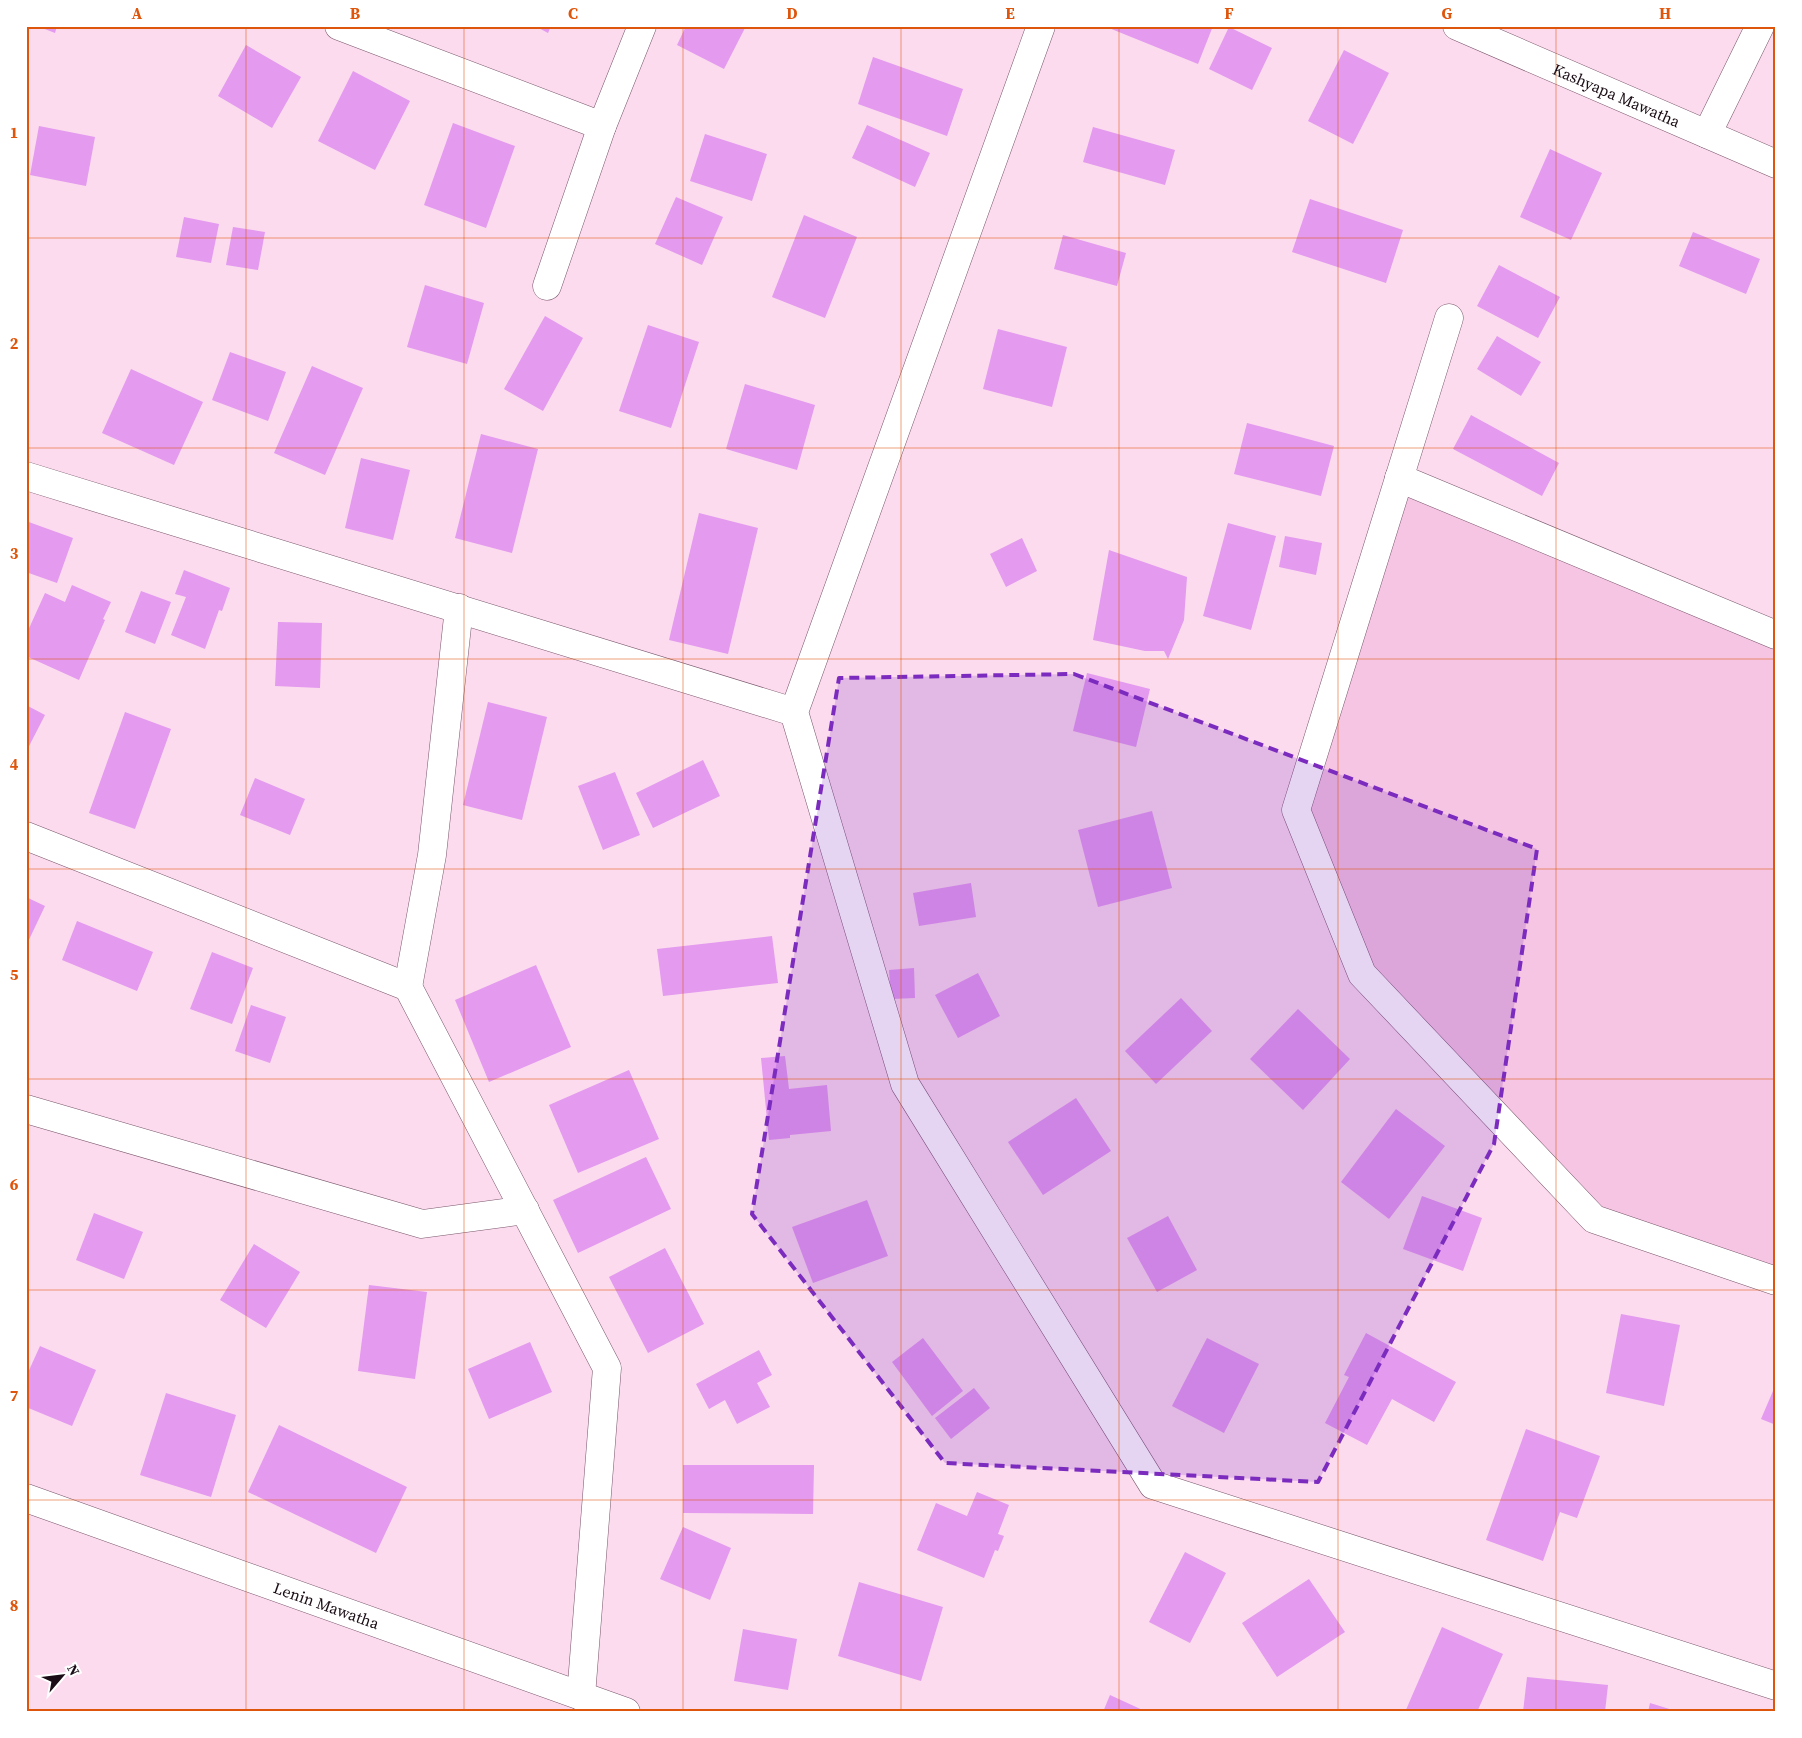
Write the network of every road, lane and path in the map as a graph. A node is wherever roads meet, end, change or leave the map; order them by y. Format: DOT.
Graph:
graph roads {
  1 [pos="339,26"];
  2 [pos="642,26"];
  3 [pos="1041,26"];
  4 [pos="1457,26"];
  5 [pos="1760,26"];
  6 [pos="602,126"];
  7 [pos="1707,134"];
  8 [pos="1776,164"];
  9 [pos="547,286"];
  10 [pos="1449,318"];
  11 [pos="26,476"];
  12 [pos="1399,478"];
  13 [pos="458,608"];
  14 [pos="1776,635"];
  15 [pos="794,712"];
  16 [pos="26,836"];
  17 [pos="408,987"];
  18 [pos="26,1109"];
  19 [pos="525,1210"];
  20 [pos="1776,1282"];
  21 [pos="26,1498"];
  22 [pos="1776,1686"];
  23 [pos="581,1696"];
  24 [pos="626,1712"];
  1 -- 6 [label="street"];
  2 -- 6 [label="street"];
  3 -- 15 [label="street"];
  4 -- 7 [label="street, Kashyapa Mawatha"];
  5 -- 7 [label="street"];
  6 -- 9 [label="street"];
  7 -- 8 [label="street, Kashyapa Mawatha"];
  10 -- 12 [label="street"];
  11 -- 13 [label="street"];
  12 -- 14 [label="street"];
  12 -- 20 [label="street"];
  13 -- 15 [label="street"];
  13 -- 17 [label="street"];
  15 -- 22 [label="street"];
  16 -- 17 [label="street"];
  17 -- 19 [label="street"];
  18 -- 19 [label="street"];
  19 -- 23 [label="street"];
  21 -- 23 [label="street, Lenin Mawatha"];
  23 -- 24 [label="street, Lenin Mawatha"];
}
